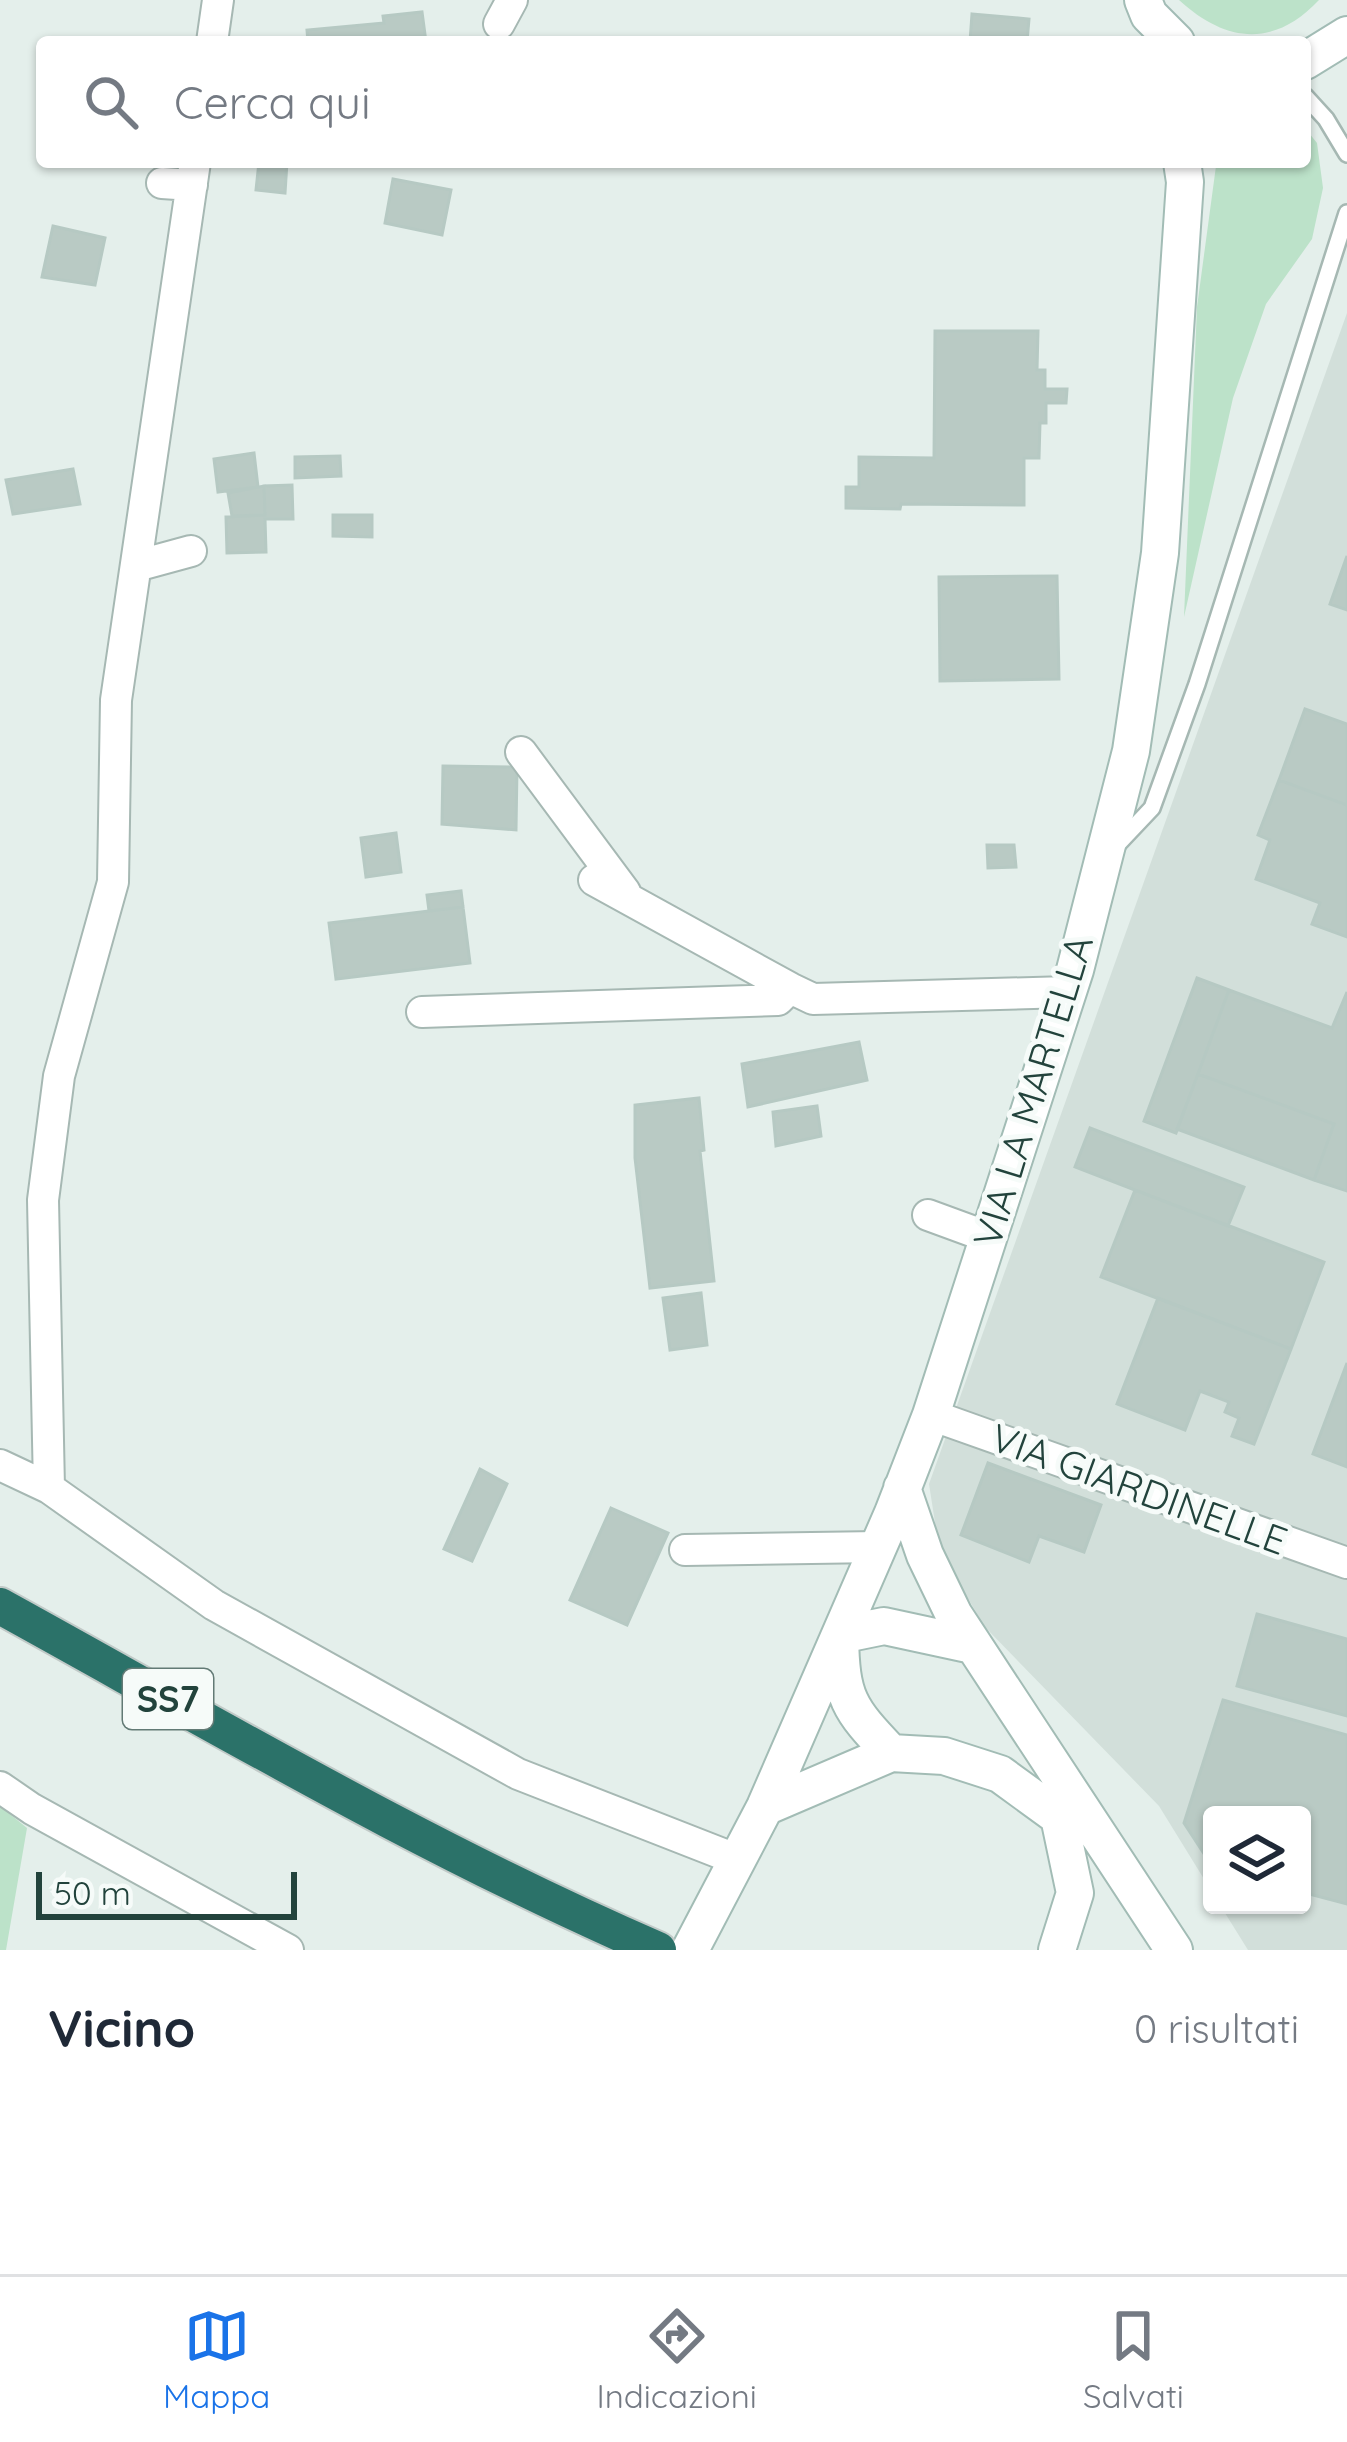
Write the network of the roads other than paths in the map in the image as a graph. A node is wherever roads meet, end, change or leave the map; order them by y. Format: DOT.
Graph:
graph roads {
  1 [pos="218,0"];
  2 [pos="1143,0"];
  3 [pos="213,36"];
  4 [pos="1166,36"];
  5 [pos="1347,38"];
  6 [pos="1311,59"];
  7 [pos="1311,103"];
  8 [pos="1347,154"];
  9 [pos="1188,169"];
  10 [pos="183,177"];
  11 [pos="1347,213"];
  12 [pos="191,551"];
  13 [pos="136,566"];
  14 [pos="521,752"];
  15 [pos="1102,860"];
  16 [pos="594,880"];
  17 [pos="633,902"];
  18 [pos="790,988"];
  19 [pos="1068,992"];
  20 [pos="422,1012"];
  21 [pos="928,1215"];
  22 [pos="988,1237"];
  23 [pos="931,1415"];
  24 [pos="0,1465"];
  25 [pos="49,1488"];
  26 [pos="902,1488"];
  27 [pos="878,1547"];
  28 [pos="685,1550"];
  29 [pos="1347,1563"];
  30 [pos="0,1606"];
  31 [pos="840,1635"];
  32 [pos="972,1645"];
  33 [pos="891,1754"];
  34 [pos="0,1787"];
  35 [pos="765,1807"];
  36 [pos="733,1869"];
  37 [pos="288,1950"];
  38 [pos="658,1950"];
  39 [pos="690,1950"];
  40 [pos="1057,1950"];
  41 [pos="1174,1950"];
  1 -- 3 [label="street"];
  2 -- 4 [label="street"];
  5 -- 6 [label="street"];
  7 -- 8 [label="lane"];
  9 -- 15 [label="street, VIA LA MARTELLA"];
  10 -- 13 [label="street"];
  11 -- 15 [label="lane"];
  12 -- 13 [label="street"];
  13 -- 25 [label="street"];
  14 -- 17 [label="street"];
  15 -- 19 [label="street, VIA LA MARTELLA"];
  16 -- 17 [label="street"];
  17 -- 18 [label="street"];
  18 -- 19 [label="street"];
  18 -- 20 [label="street"];
  19 -- 22 [label="street, VIA LA MARTELLA"];
  21 -- 22 [label="street, VIA LA MARTELLA"];
  22 -- 23 [label="street, VIA LA MARTELLA"];
  23 -- 26 [label="street, VIA LA MARTELLA"];
  23 -- 29 [label="street, VIA GIARDINELLE"];
  24 -- 25 [label="street"];
  25 -- 36 [label="street"];
  26 -- 27 [label="street, VIA LA MARTELLA"];
  26 -- 32 [label="street"];
  27 -- 28 [label="street"];
  27 -- 31 [label="street, VIA LA MARTELLA"];
  30 -- 38 [label="highway, SS7"];
  31 -- 32 [label="street"];
  31 -- 33 [label="street"];
  31 -- 35 [label="street, VIA LA MARTELLA"];
  32 -- 41 [label="street"];
  33 -- 35 [label="street"];
  33 -- 40 [label="street"];
  34 -- 37 [label="street"];
  35 -- 36 [label="street, VIA LA MARTELLA"];
  36 -- 39 [label="street, VIA LA MARTELLA"];
}
